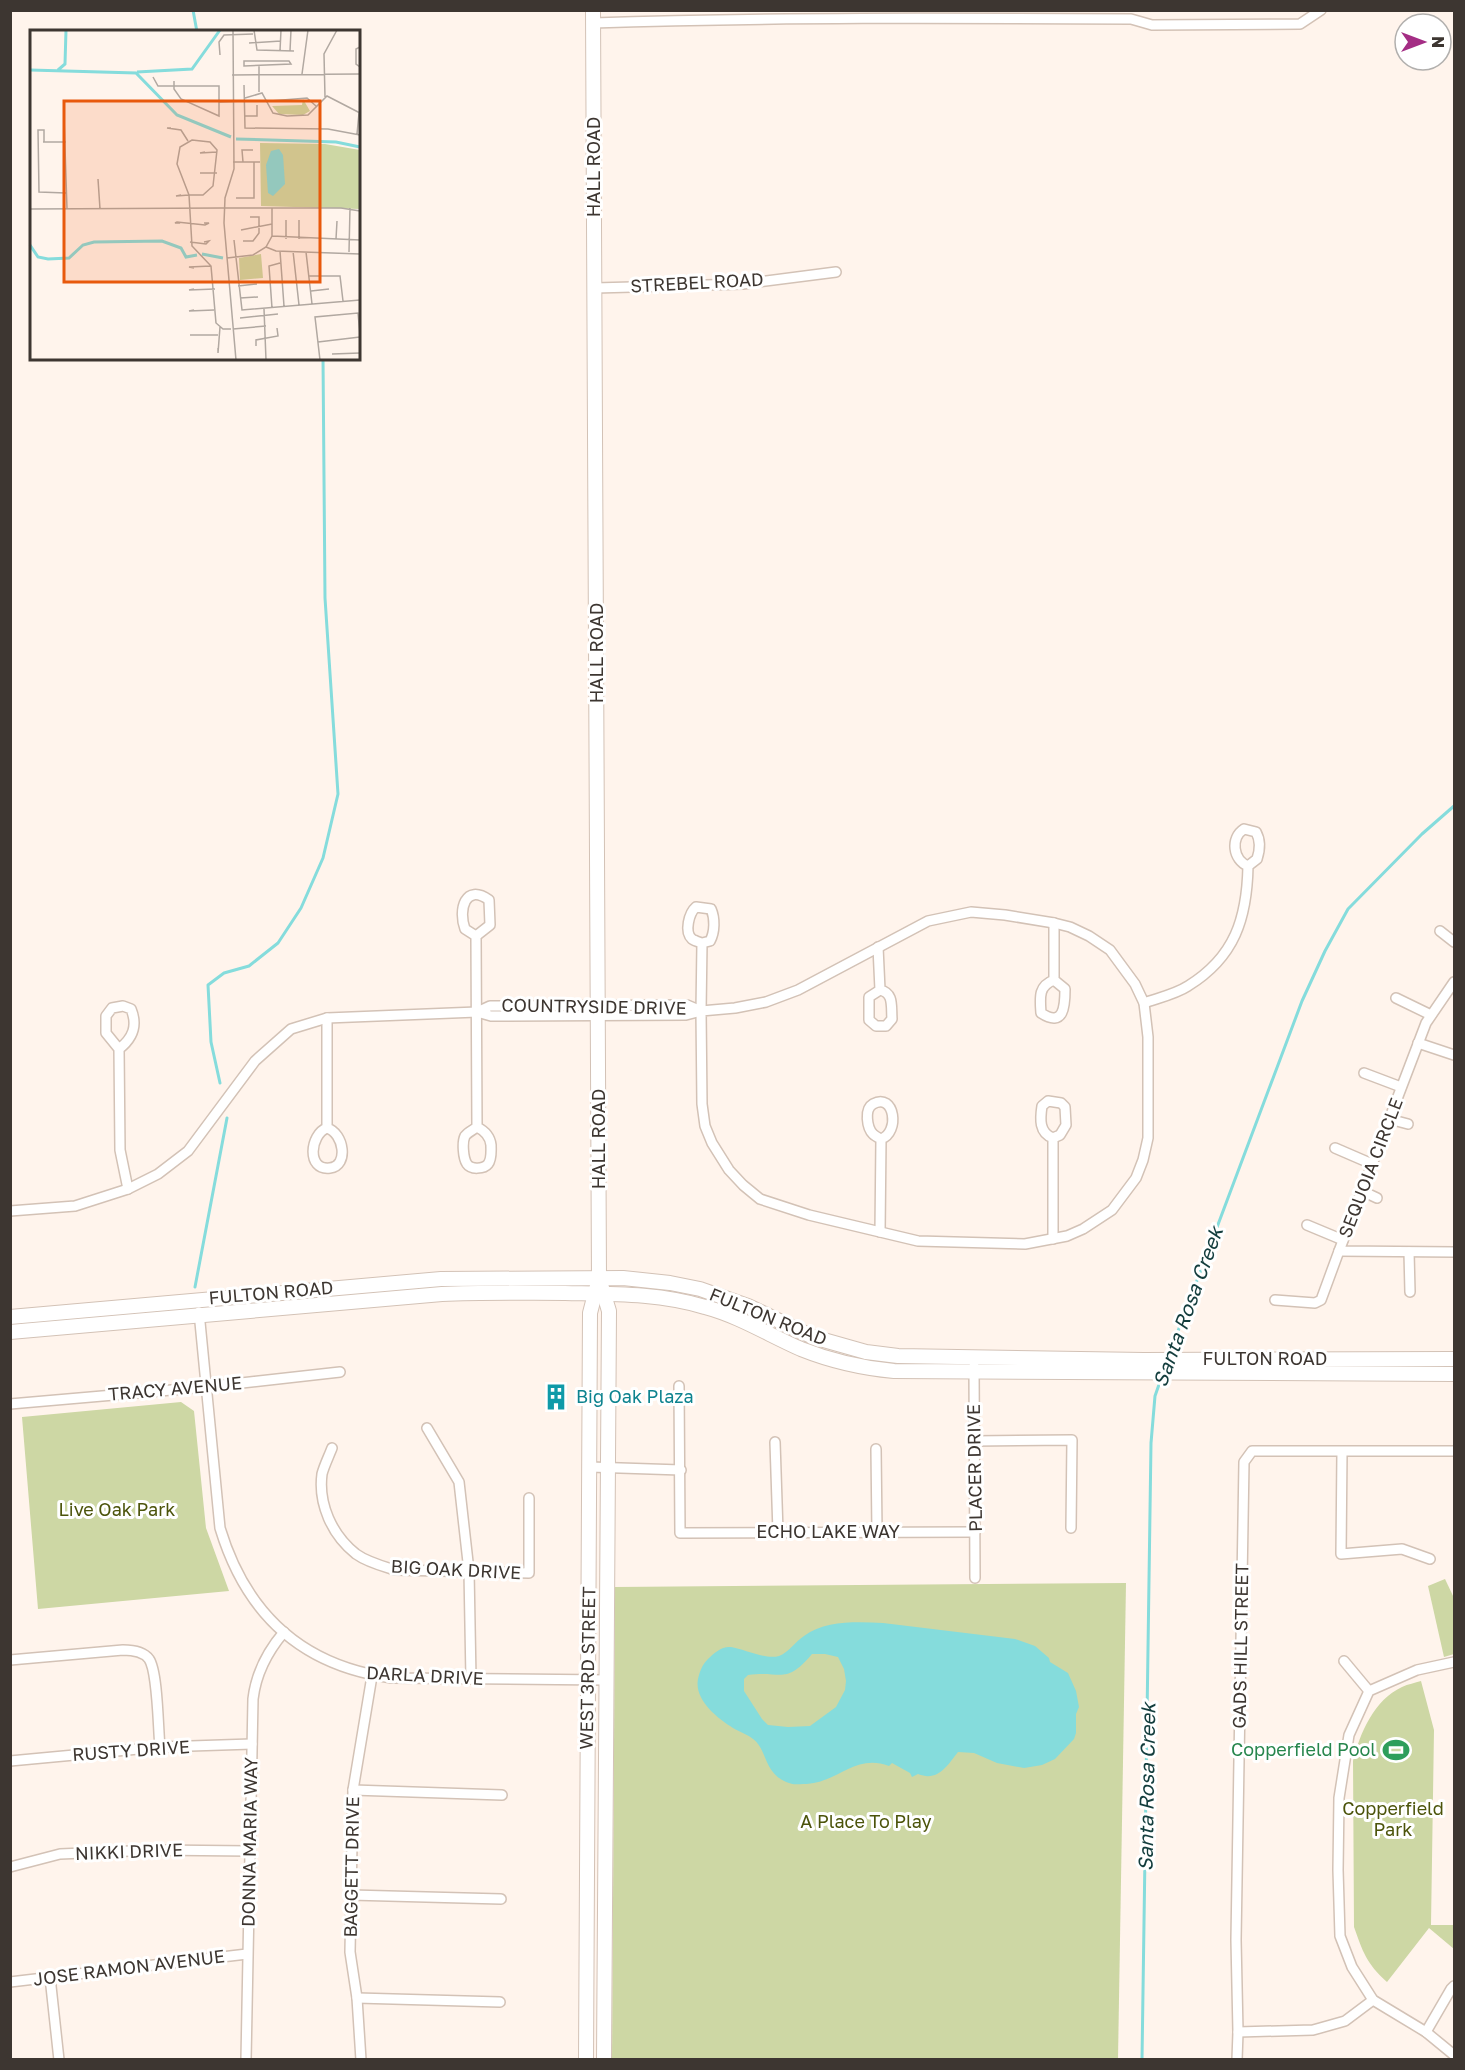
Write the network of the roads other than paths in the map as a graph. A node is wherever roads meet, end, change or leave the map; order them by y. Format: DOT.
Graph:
graph roads {
  1 [pos="1321,10"];
  2 [pos="725,14"];
  3 [pos="863,14"];
  4 [pos="1132,15"];
  5 [pos="593,17"];
  6 [pos="836,272"];
  7 [pos="595,288"];
  8 [pos="1248,866"];
  9 [pos="1054,923"];
  10 [pos="1440,931"];
  11 [pos="476,936"];
  12 [pos="1455,942"];
  13 [pos="702,943"];
  14 [pos="878,947"];
  15 [pos="1054,980"];
  16 [pos="1455,982"];
  17 [pos="880,990"];
  18 [pos="1396,998"];
  19 [pos="1144,1003"];
  20 [pos="599,1011"];
  21 [pos="701,1011"];
  22 [pos="477,1012"];
  23 [pos="1431,1015"];
  24 [pos="327,1018"];
  25 [pos="1418,1043"];
  26 [pos="119,1049"];
  27 [pos="1455,1055"];
  28 [pos="1364,1073"];
  29 [pos="1401,1087"];
  30 [pos="1389,1119"];
  31 [pos="1408,1125"];
  32 [pos="477,1127"];
  33 [pos="327,1128"];
  34 [pos="1053,1138"];
  35 [pos="881,1139"];
  36 [pos="1335,1148"];
  37 [pos="1372,1164"];
  38 [pos="128,1189"];
  39 [pos="1362,1191"];
  40 [pos="1377,1198"];
  41 [pos="10,1210"];
  42 [pos="1306,1225"];
  43 [pos="880,1232"];
  44 [pos="1053,1239"];
  45 [pos="1343,1240"];
  46 [pos="1339,1251"];
  47 [pos="1409,1252"];
  48 [pos="1455,1252"];
  49 [pos="599,1278"];
  50 [pos="1410,1292"];
  51 [pos="599,1294"];
  52 [pos="198,1300"];
  53 [pos="1275,1300"];
  54 [pos="199,1316"];
  55 [pos="10,1317"];
  56 [pos="10,1332"];
  57 [pos="974,1357"];
  58 [pos="1455,1359"];
  59 [pos="1142,1366"];
  60 [pos="340,1372"];
  61 [pos="974,1373"];
  62 [pos="1455,1374"];
  63 [pos="679,1386"];
  64 [pos="206,1387"];
  65 [pos="10,1404"];
  66 [pos="427,1428"];
  67 [pos="974,1441"];
  68 [pos="775,1442"];
  69 [pos="332,1448"];
  70 [pos="876,1449"];
  71 [pos="1455,1451"];
  72 [pos="1342,1452"];
  73 [pos="590,1467"];
  74 [pos="608,1468"];
  75 [pos="681,1470"];
  76 [pos="529,1498"];
  77 [pos="1071,1528"];
  78 [pos="877,1531"];
  79 [pos="778,1532"];
  80 [pos="975,1532"];
  81 [pos="1430,1559"];
  82 [pos="469,1571"];
  83 [pos="975,1578"];
  84 [pos="284,1632"];
  85 [pos="10,1660"];
  86 [pos="1344,1660"];
  87 [pos="1455,1662"];
  88 [pos="372,1676"];
  89 [pos="471,1679"];
  90 [pos="588,1680"];
  91 [pos="607,1680"];
  92 [pos="1369,1691"];
  93 [pos="252,1744"];
  94 [pos="160,1747"];
  95 [pos="10,1761"];
  96 [pos="353,1790"];
  97 [pos="502,1795"];
  98 [pos="250,1851"];
  99 [pos="10,1868"];
  100 [pos="351,1894"];
  101 [pos="501,1899"];
  102 [pos="247,1954"];
  103 [pos="50,1977"];
  104 [pos="10,1982"];
  105 [pos="1455,1986"];
  106 [pos="357,1998"];
  107 [pos="1373,2000"];
  108 [pos="500,2002"];
  109 [pos="1238,2031"];
  110 [pos="1426,2032"];
  111 [pos="1455,2055"];
  112 [pos="59,2060"];
  113 [pos="246,2060"];
  114 [pos="361,2060"];
  115 [pos="586,2060"];
  116 [pos="604,2060"];
  117 [pos="1237,2060"];
  1 -- 4 [label="street"];
  2 -- 3 [label="street"];
  2 -- 5 [label="street"];
  3 -- 4 [label="street"];
  5 -- 7 [label="main road, HALL ROAD"];
  6 -- 7 [label="street, STREBEL ROAD"];
  7 -- 20 [label="main road, HALL ROAD"];
  8 -- 19 [label="street"];
  9 -- 14 [label="street, COUNTRYSIDE DRIVE"];
  9 -- 15 [label="street"];
  9 -- 19 [label="street, COUNTRYSIDE DRIVE"];
  10 -- 12 [label="street"];
  11 -- 22 [label="street"];
  13 -- 21 [label="street"];
  14 -- 17 [label="street"];
  14 -- 21 [label="street, COUNTRYSIDE DRIVE"];
  16 -- 23 [label="street, SEQUOIA CIRCLE"];
  18 -- 23 [label="street"];
  19 -- 44 [label="street"];
  20 -- 21 [label="street, COUNTRYSIDE DRIVE"];
  20 -- 22 [label="street, COUNTRYSIDE DRIVE"];
  20 -- 49 [label="main road, HALL ROAD"];
  21 -- 43 [label="street"];
  22 -- 24 [label="street, COUNTRYSIDE DRIVE"];
  22 -- 32 [label="street"];
  23 -- 25 [label="street, SEQUOIA CIRCLE"];
  24 -- 33 [label="street"];
  24 -- 38 [label="street, COUNTRYSIDE DRIVE"];
  25 -- 27 [label="street"];
  25 -- 29 [label="street, SEQUOIA CIRCLE"];
  26 -- 26 [label="street"];
  26 -- 38 [label="street"];
  28 -- 29 [label="street"];
  29 -- 30 [label="street, SEQUOIA CIRCLE"];
  30 -- 31 [label="street"];
  30 -- 37 [label="street, SEQUOIA CIRCLE"];
  34 -- 44 [label="street"];
  35 -- 43 [label="street"];
  36 -- 37 [label="street"];
  37 -- 39 [label="street, SEQUOIA CIRCLE"];
  38 -- 41 [label="street, COUNTRYSIDE DRIVE"];
  39 -- 40 [label="street"];
  39 -- 45 [label="street, SEQUOIA CIRCLE"];
  42 -- 45 [label="street"];
  43 -- 44 [label="street"];
  45 -- 46 [label="street, SEQUOIA CIRCLE"];
  46 -- 47 [label="street, SEQUOIA CIRCLE"];
  46 -- 53 [label="street"];
  47 -- 48 [label="street, SEQUOIA CIRCLE"];
  47 -- 50 [label="street"];
  49 -- 51 [label="main road, WEST 3RD STREET"];
  49 -- 52 [label="main road, FULTON ROAD"];
  49 -- 57 [label="main road, FULTON ROAD"];
  51 -- 54 [label="main road, FULTON ROAD"];
  51 -- 61 [label="main road, FULTON ROAD"];
  51 -- 73 [label="main road, WEST 3RD STREET"];
  51 -- 74 [label="main road, WEST 3RD STREET"];
  52 -- 54 [label="street, DARLA DRIVE"];
  52 -- 55 [label="main road, FULTON ROAD"];
  54 -- 56 [label="main road, FULTON ROAD"];
  54 -- 64 [label="street, DARLA DRIVE"];
  57 -- 59 [label="main road, FULTON ROAD"];
  57 -- 61 [label="street, PLACER DRIVE"];
  58 -- 59 [label="main road, FULTON ROAD"];
  59 -- 61 [label="main road, FULTON ROAD"];
  59 -- 62 [label="main road, FULTON ROAD"];
  60 -- 64 [label="street, TRACY AVENUE"];
  61 -- 67 [label="street, PLACER DRIVE"];
  63 -- 75 [label="street"];
  64 -- 65 [label="street, TRACY AVENUE"];
  64 -- 84 [label="street, DARLA DRIVE"];
  66 -- 82 [label="street"];
  67 -- 77 [label="street"];
  67 -- 80 [label="street, PLACER DRIVE"];
  68 -- 79 [label="street"];
  69 -- 82 [label="street, BIG OAK DRIVE"];
  70 -- 78 [label="street"];
  71 -- 72 [label="street"];
  72 -- 81 [label="street"];
  72 -- 109 [label="street, GADS HILL STREET"];
  73 -- 74 [label="street"];
  73 -- 90 [label="main road, WEST 3RD STREET"];
  74 -- 75 [label="street"];
  74 -- 91 [label="main road, WEST 3RD STREET"];
  75 -- 79 [label="street, ECHO LAKE WAY"];
  76 -- 82 [label="street, BIG OAK DRIVE"];
  78 -- 79 [label="street, ECHO LAKE WAY"];
  78 -- 80 [label="street, ECHO LAKE WAY"];
  80 -- 83 [label="street, PLACER DRIVE"];
  82 -- 89 [label="street"];
  84 -- 88 [label="street, DARLA DRIVE"];
  84 -- 93 [label="street, DONNA MARIA WAY"];
  85 -- 94 [label="street"];
  86 -- 92 [label="street"];
  87 -- 92 [label="street"];
  88 -- 89 [label="street, DARLA DRIVE"];
  88 -- 96 [label="street, BAGGETT DRIVE"];
  89 -- 90 [label="street, DARLA DRIVE"];
  90 -- 91 [label="street, DARLA DRIVE"];
  90 -- 115 [label="main road, WEST 3RD STREET"];
  91 -- 116 [label="main road, WEST 3RD STREET"];
  92 -- 107 [label="street"];
  93 -- 94 [label="street, RUSTY DRIVE"];
  93 -- 98 [label="street, DONNA MARIA WAY"];
  94 -- 95 [label="street, RUSTY DRIVE"];
  96 -- 97 [label="street"];
  96 -- 100 [label="street, BAGGETT DRIVE"];
  98 -- 99 [label="street, NIKKI DRIVE"];
  98 -- 102 [label="street, DONNA MARIA WAY"];
  100 -- 101 [label="street"];
  100 -- 106 [label="street, BAGGETT DRIVE"];
  102 -- 103 [label="street, JOSE RAMON AVENUE"];
  102 -- 113 [label="street, DONNA MARIA WAY"];
  103 -- 104 [label="street, JOSE RAMON AVENUE"];
  103 -- 112 [label="street"];
  105 -- 110 [label="street"];
  106 -- 108 [label="street"];
  106 -- 114 [label="street, BAGGETT DRIVE"];
  107 -- 109 [label="street"];
  107 -- 110 [label="street"];
  109 -- 117 [label="street, GADS HILL STREET"];
  110 -- 111 [label="street"];
}
